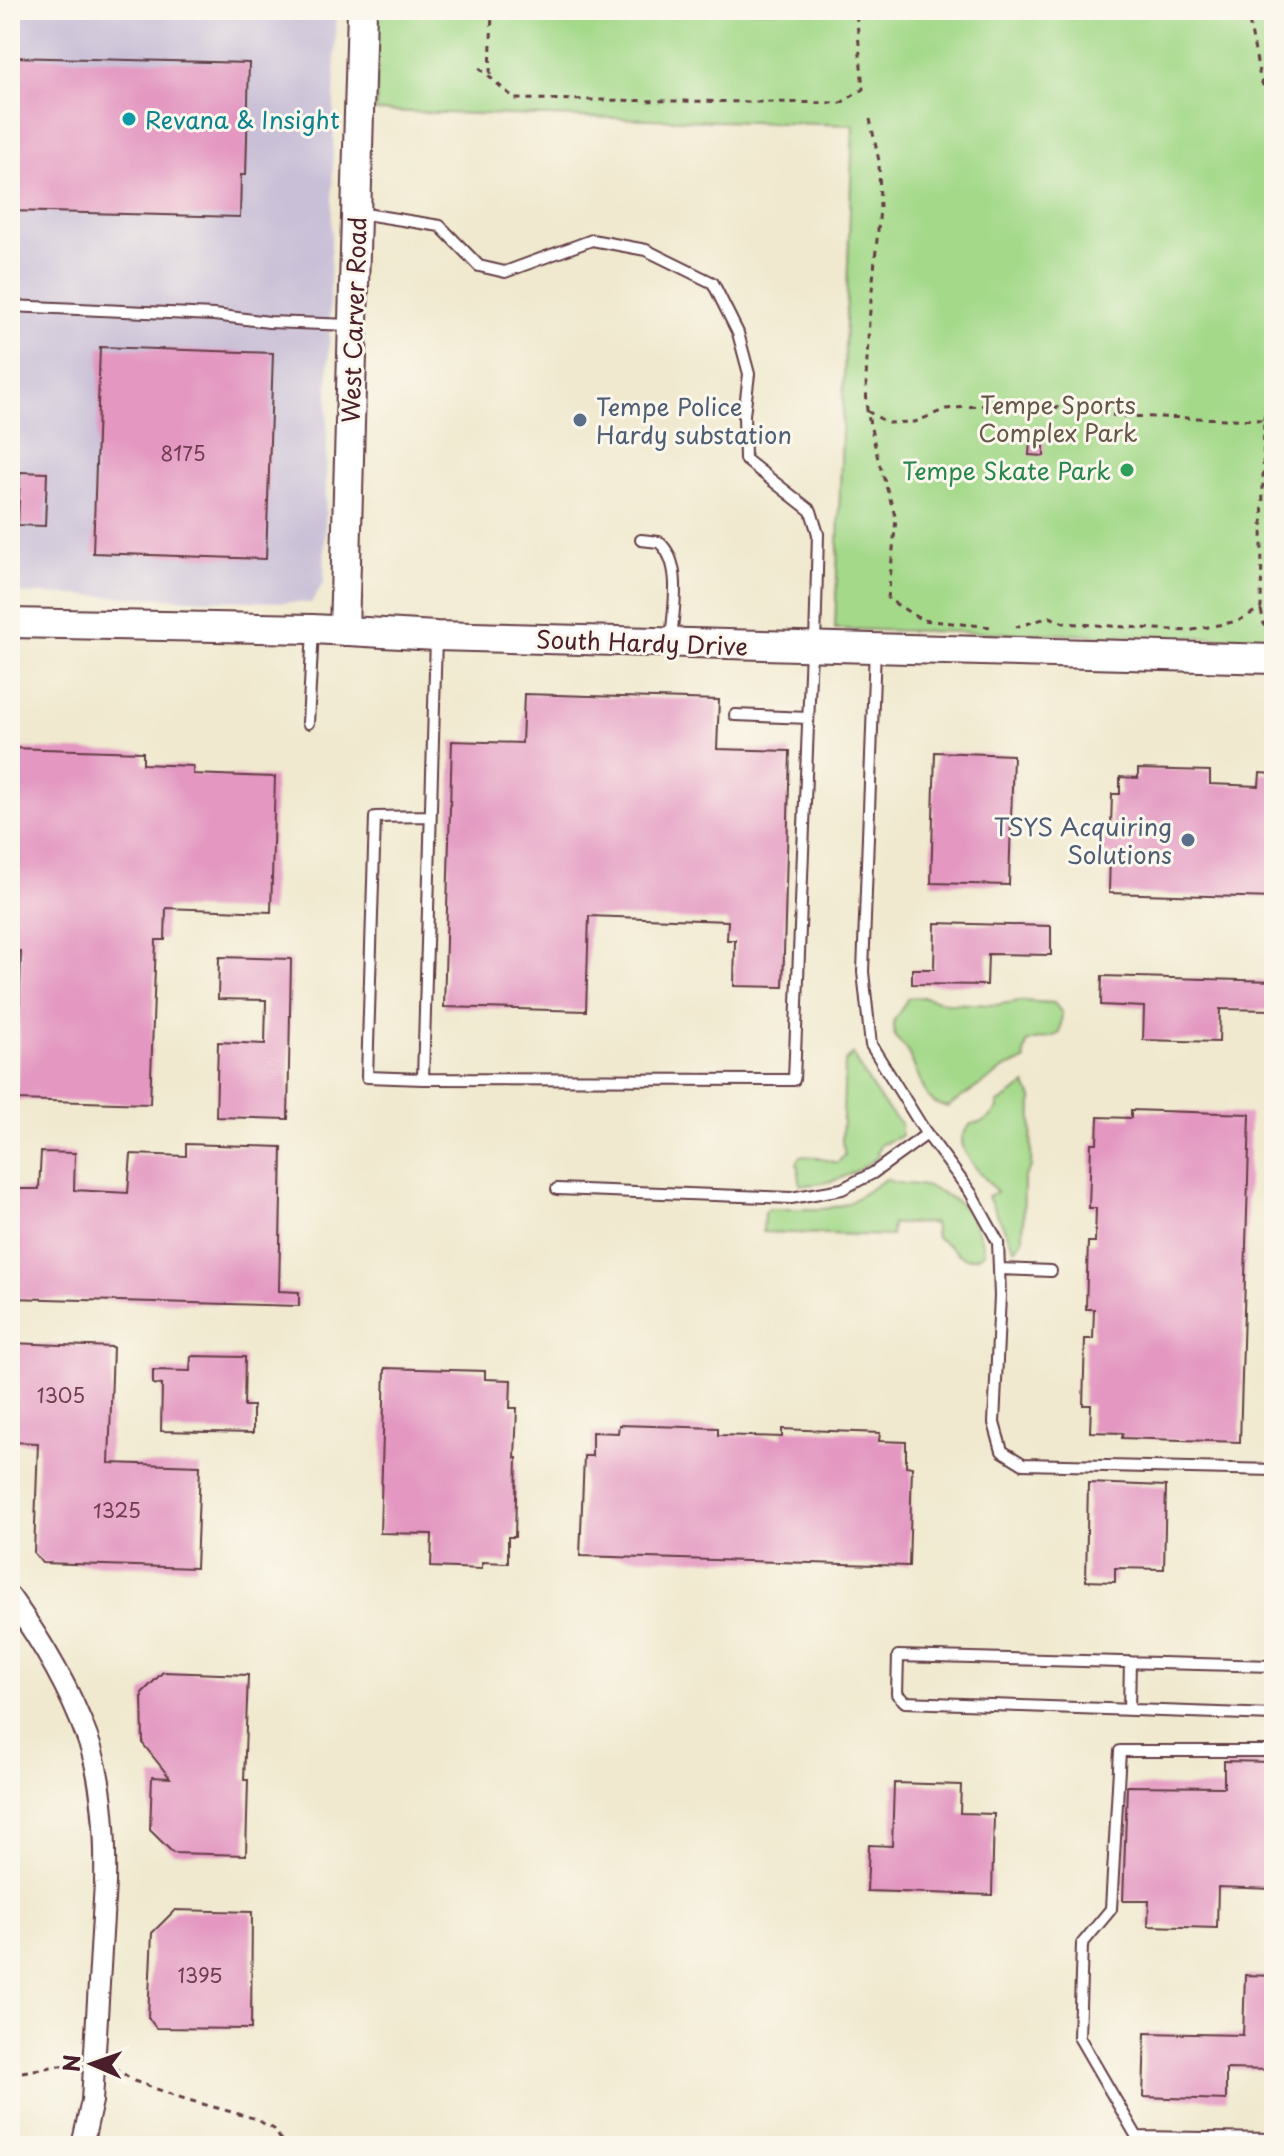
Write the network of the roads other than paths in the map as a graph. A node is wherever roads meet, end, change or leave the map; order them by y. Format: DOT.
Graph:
graph roads {
  1 [pos="362,10"];
  2 [pos="356,212"];
  3 [pos="10,306"];
  4 [pos="352,325"];
  5 [pos="641,540"];
  6 [pos="10,623"];
  7 [pos="313,629"];
  8 [pos="344,631"];
  9 [pos="436,636"];
  10 [pos="671,642"];
  11 [pos="813,646"];
  12 [pos="875,648"];
  13 [pos="1274,659"];
  14 [pos="735,715"];
  15 [pos="808,718"];
  16 [pos="308,723"];
  17 [pos="429,816"];
  18 [pos="423,1079"];
  19 [pos="927,1134"];
  20 [pos="557,1189"];
  21 [pos="999,1269"];
  22 [pos="1051,1271"];
  23 [pos="1274,1470"];
  24 [pos="10,1597"];
  25 [pos="1130,1662"];
  26 [pos="1274,1666"];
  27 [pos="1129,1710"];
  28 [pos="1274,1715"];
  29 [pos="1274,1751"];
  30 [pos="1274,2139"];
  31 [pos="82,2146"];
  1 -- 2 [label="street, West Carver Road"];
  2 -- 4 [label="street, West Carver Road"];
  2 -- 11 [label="lane"];
  3 -- 4 [label="lane"];
  4 -- 8 [label="street, West Carver Road"];
  5 -- 10 [label="lane"];
  6 -- 7 [label="street, South Hardy Drive"];
  7 -- 8 [label="street, South Hardy Drive"];
  7 -- 16 [label="lane"];
  8 -- 9 [label="street, South Hardy Drive"];
  9 -- 10 [label="street, South Hardy Drive"];
  9 -- 17 [label="lane"];
  10 -- 11 [label="street, South Hardy Drive"];
  11 -- 12 [label="street, South Hardy Drive"];
  11 -- 15 [label="lane"];
  12 -- 13 [label="street, South Hardy Drive"];
  12 -- 19 [label="lane"];
  14 -- 15 [label="lane"];
  15 -- 18 [label="lane"];
  17 -- 18 [label="lane"];
  17 -- 18 [label="lane"];
  19 -- 20 [label="lane"];
  19 -- 21 [label="lane"];
  21 -- 22 [label="lane"];
  21 -- 23 [label="lane"];
  24 -- 31 [label="street"];
  25 -- 26 [label="lane"];
  25 -- 27 [label="lane"];
  25 -- 27 [label="lane"];
  27 -- 28 [label="lane"];
  29 -- 30 [label="lane"];
}
